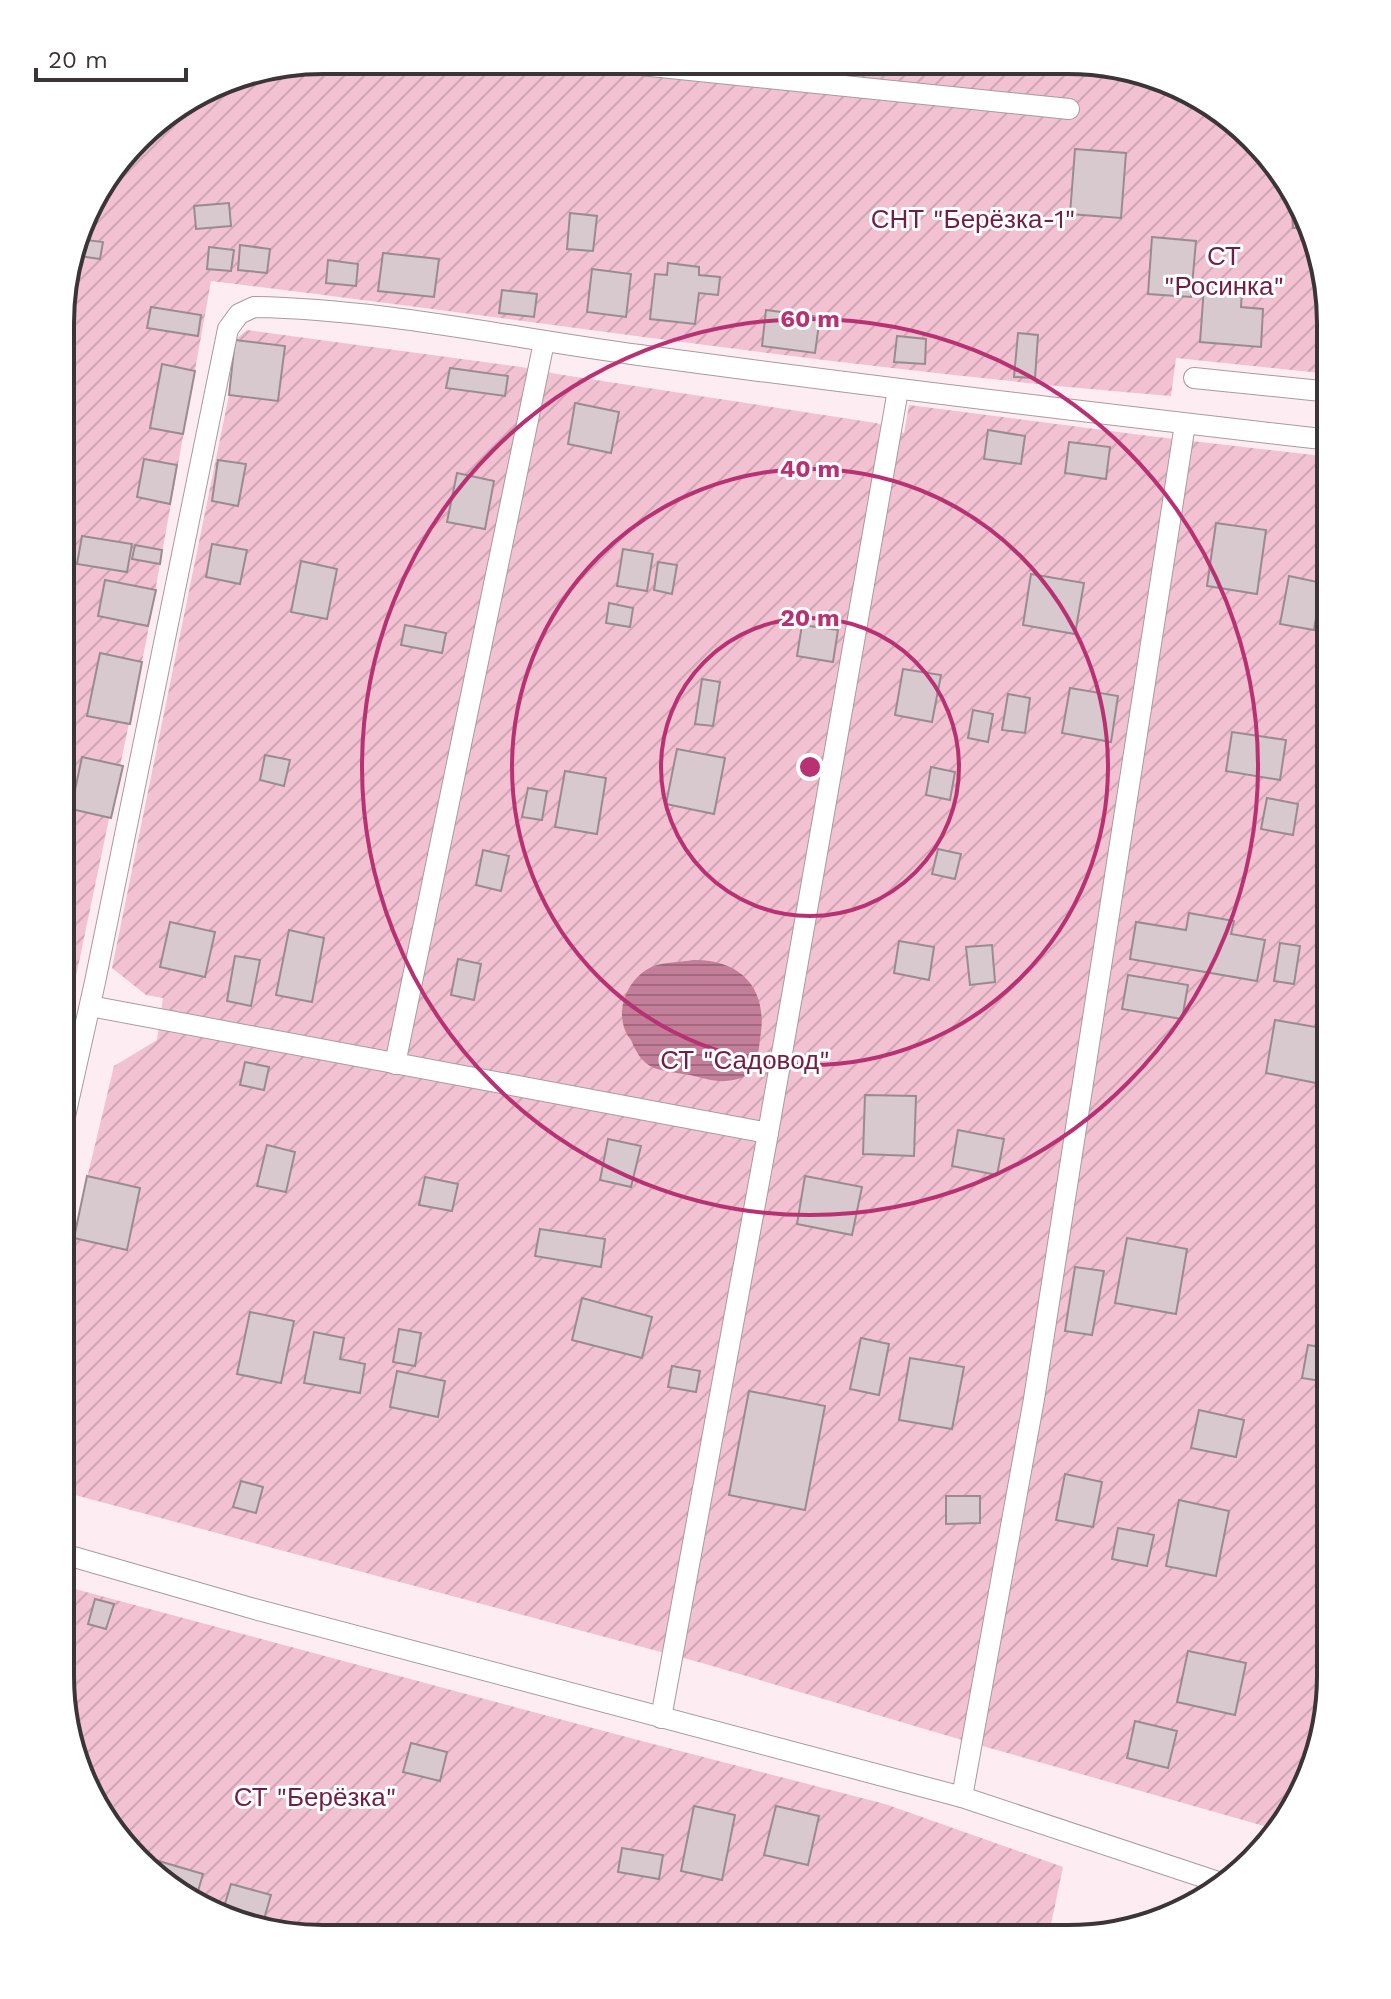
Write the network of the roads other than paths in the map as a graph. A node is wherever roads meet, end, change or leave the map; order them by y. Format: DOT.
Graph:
graph roads {
  1 [pos="733,74"];
  2 [pos="1069,109"];
  3 [pos="544,342"];
  4 [pos="1194,378"];
  5 [pos="898,390"];
  6 [pos="1317,391"];
  7 [pos="1185,424"];
  8 [pos="1317,438"];
  9 [pos="90,1006"];
  10 [pos="395,1064"];
  11 [pos="74,1077"];
  12 [pos="768,1133"];
  13 [pos="74,1557"];
  14 [pos="661,1718"];
  15 [pos="962,1797"];
  16 [pos="1211,1880"];
  1 -- 2 [label="lane"];
  3 -- 5 [label="lane"];
  3 -- 9 [label="lane"];
  3 -- 10 [label="lane"];
  4 -- 6 [label="lane"];
  5 -- 7 [label="lane"];
  5 -- 12 [label="lane"];
  7 -- 8 [label="lane"];
  7 -- 15 [label="lane"];
  9 -- 10 [label="lane"];
  9 -- 11 [label="lane"];
  10 -- 12 [label="lane"];
  12 -- 14 [label="lane"];
  13 -- 14 [label="lane"];
  14 -- 15 [label="lane"];
  15 -- 16 [label="lane"];
}
